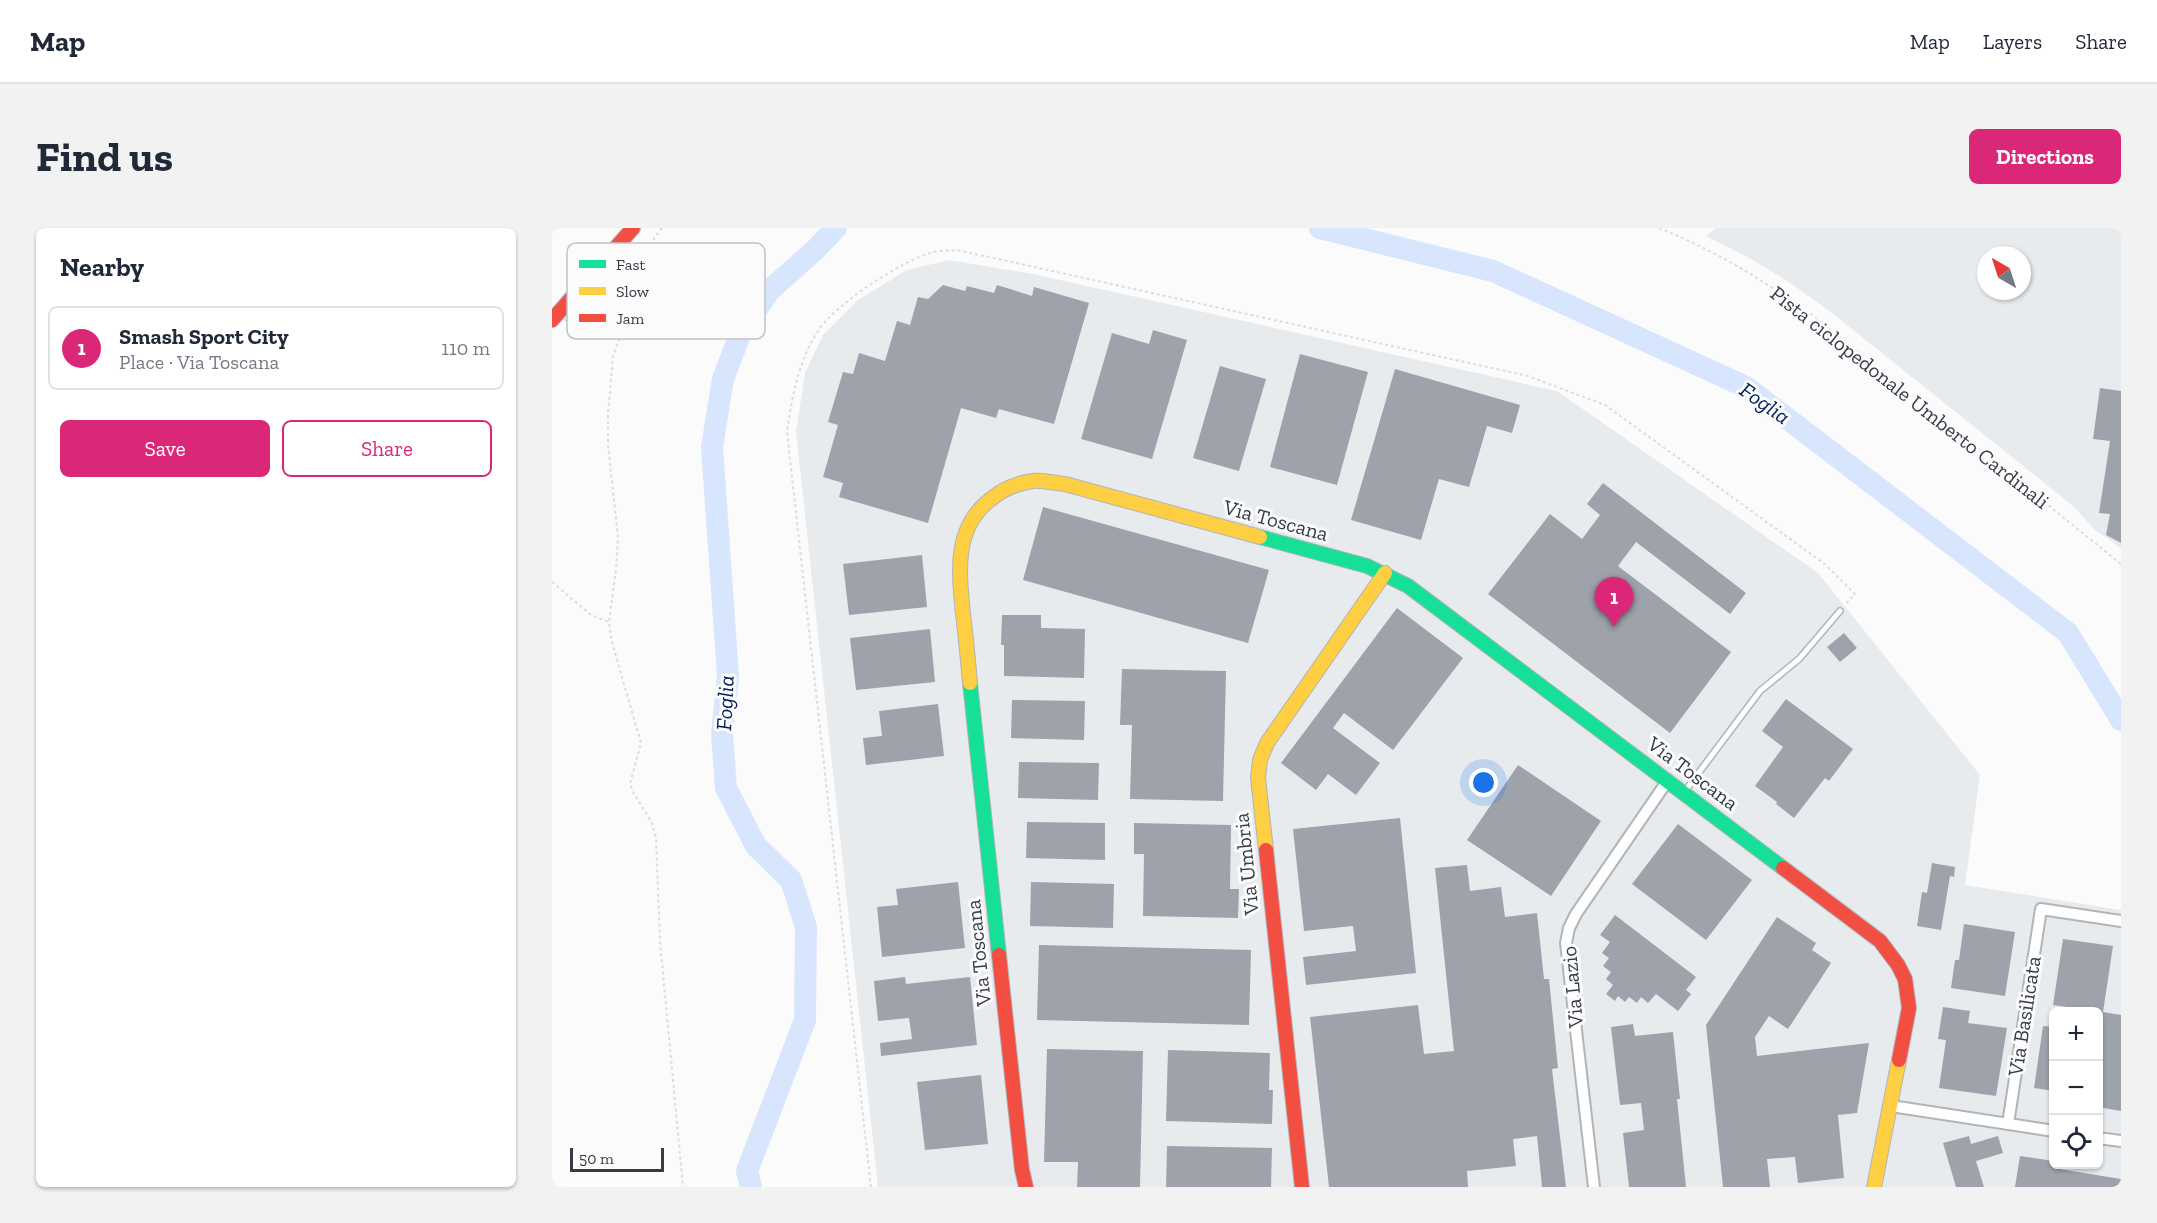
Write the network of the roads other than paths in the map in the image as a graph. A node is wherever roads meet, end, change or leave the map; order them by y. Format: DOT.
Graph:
graph roads {
  1 [pos="633,228"];
  2 [pos="620,243"];
  3 [pos="567,303"];
  4 [pos="552,320"];
  5 [pos="1385,573"];
  6 [pos="1840,611"];
  7 [pos="1668,780"];
  8 [pos="1684,792"];
  9 [pos="2121,921"];
  10 [pos="1891,1106"];
  11 [pos="2008,1124"];
  12 [pos="2049,1130"];
  13 [pos="2103,1139"];
  14 [pos="2121,1141"];
  15 [pos="1026,1187"];
  16 [pos="1302,1187"];
  17 [pos="1594,1187"];
  18 [pos="1874,1187"];
  1 -- 2 [label="street"];
  3 -- 4 [label="street"];
  5 -- 7 [label="street, Via Toscana"];
  5 -- 15 [label="street, Via Toscana"];
  5 -- 16 [label="street, Via Umbria"];
  6 -- 8 [label="lane"];
  7 -- 8 [label="street, Via Toscana"];
  7 -- 17 [label="street, Via Lazio"];
  8 -- 10 [label="street, Via Toscana"];
  9 -- 11 [label="street, Via Basilicata"];
  10 -- 11 [label="street"];
  10 -- 18 [label="street, Via Toscana"];
  11 -- 12 [label="street"];
  13 -- 14 [label="street"];
}
